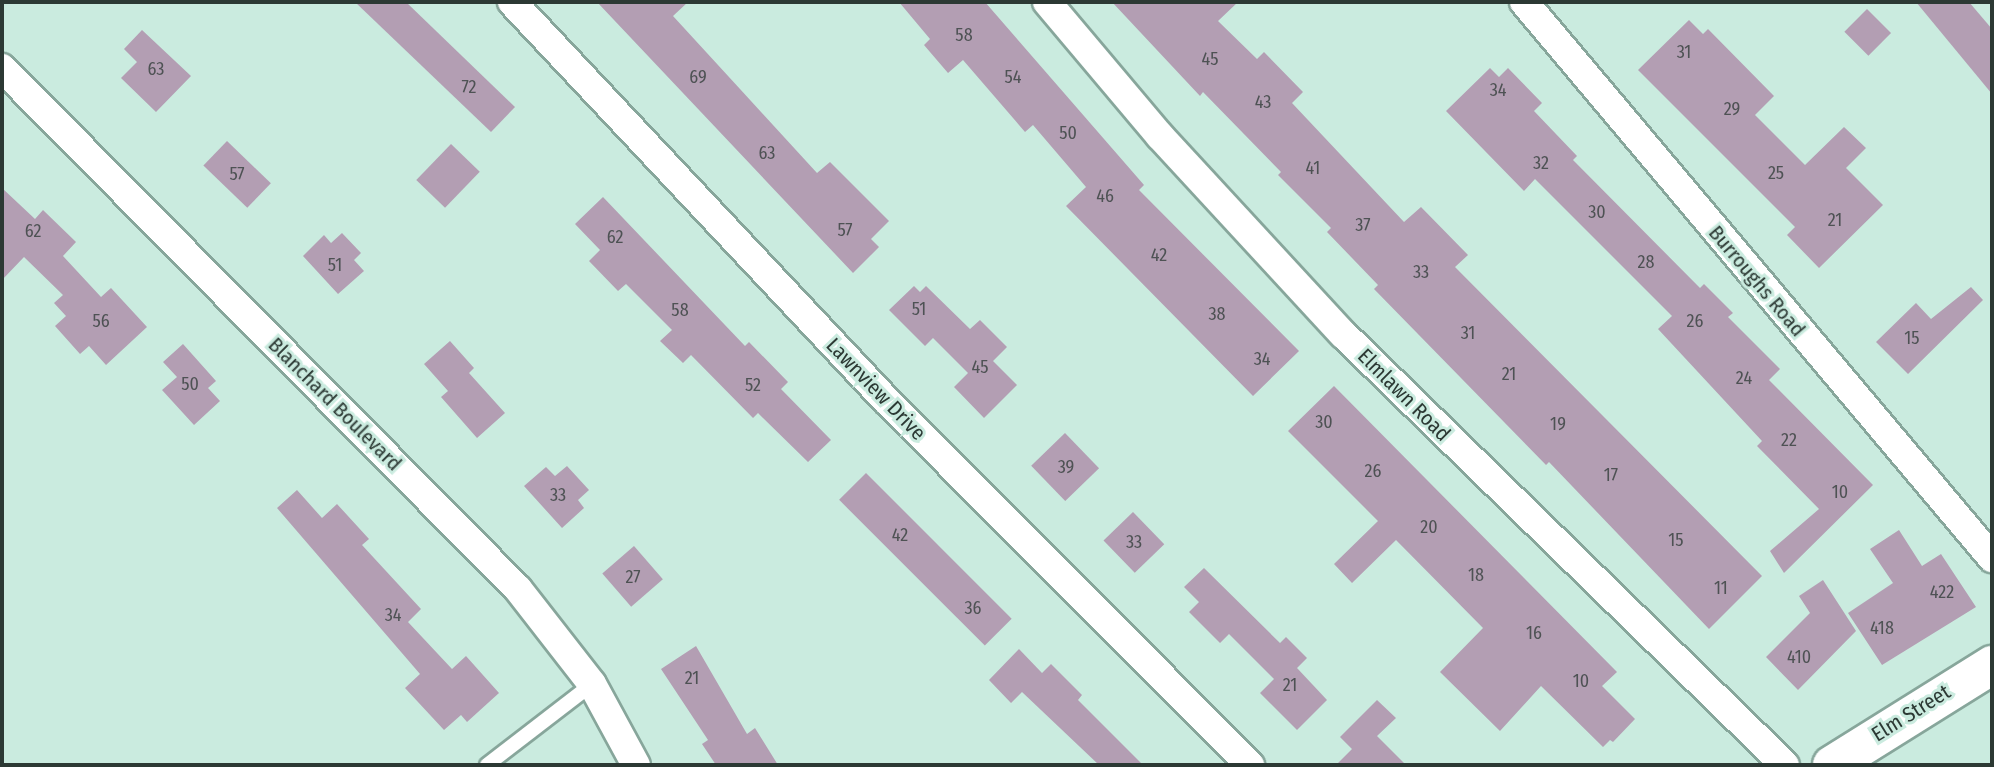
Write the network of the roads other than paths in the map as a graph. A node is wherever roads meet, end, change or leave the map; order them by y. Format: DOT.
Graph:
graph roads {
  1 [pos="512,2"];
  2 [pos="1047,2"];
  3 [pos="1524,2"];
  4 [pos="2,68"];
  5 [pos="1992,558"];
  6 [pos="1992,665"];
  7 [pos="593,684"];
  8 [pos="486,765"];
  9 [pos="636,765"];
  10 [pos="1250,765"];
  11 [pos="1785,765"];
  12 [pos="1832,765"];
  1 -- 10 [label="street, Lawnview Drive"];
  2 -- 11 [label="street, Elmlawn Road"];
  3 -- 5 [label="street, Burroughs Road"];
  4 -- 7 [label="street, Blanchard Boulevard"];
  6 -- 12 [label="main road, Elm Street"];
  7 -- 8 [label="lane"];
  7 -- 9 [label="street, Blanchard Boulevard"];
}
